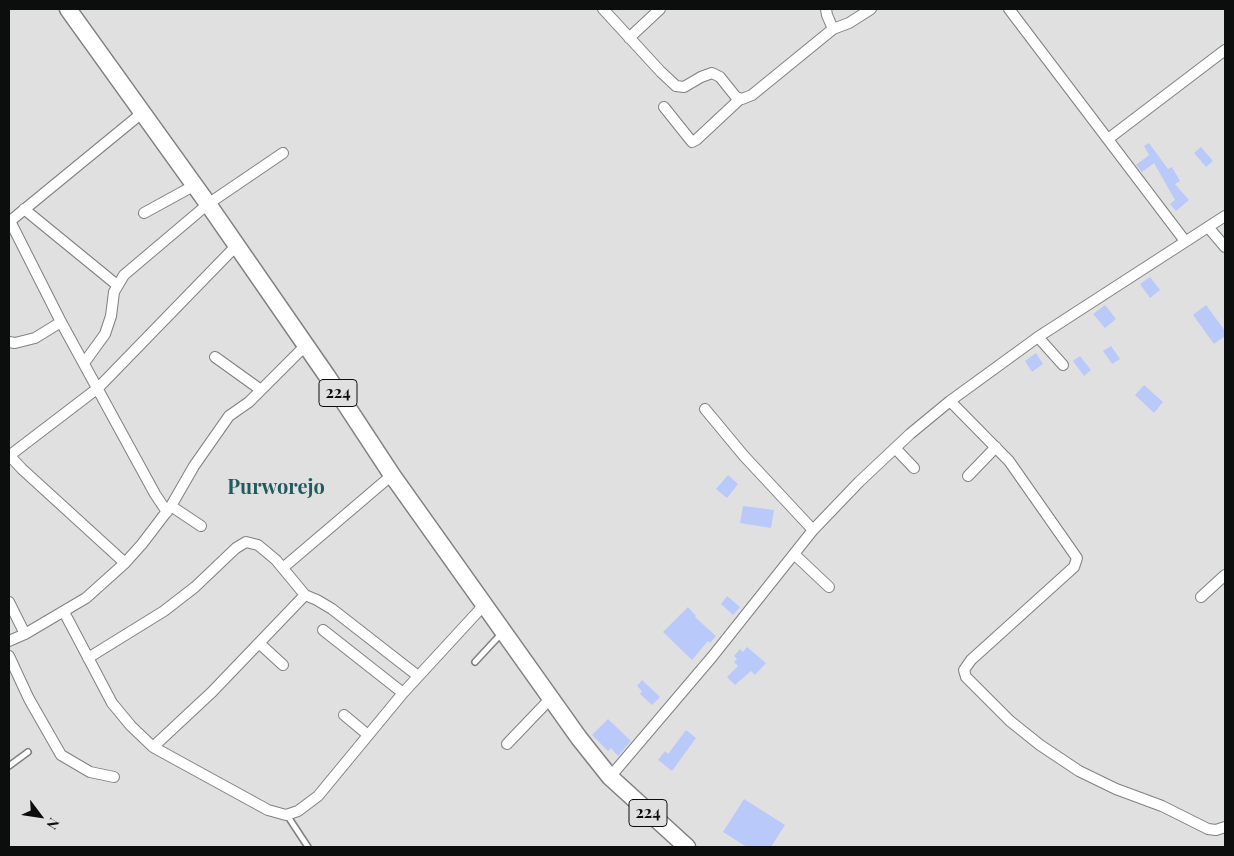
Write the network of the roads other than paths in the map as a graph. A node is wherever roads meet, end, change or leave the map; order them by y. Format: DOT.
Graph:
graph roads {
  1 [pos="68,9"];
  2 [pos="603,9"];
  3 [pos="660,9"];
  4 [pos="826,9"];
  5 [pos="871,9"];
  6 [pos="1009,9"];
  7 [pos="833,29"];
  8 [pos="629,38"];
  9 [pos="1225,50"];
  10 [pos="740,99"];
  11 [pos="664,107"];
  12 [pos="142,113"];
  13 [pos="1108,139"];
  14 [pos="283,153"];
  15 [pos="195,185"];
  16 [pos="208,204"];
  17 [pos="24,209"];
  18 [pos="144,213"];
  19 [pos="1225,216"];
  20 [pos="9,222"];
  21 [pos="1208,227"];
  22 [pos="1185,241"];
  23 [pos="236,246"];
  24 [pos="1225,247"];
  25 [pos="116,285"];
  26 [pos="61,322"];
  27 [pos="1038,337"];
  28 [pos="9,342"];
  29 [pos="305,346"];
  30 [pos="215,358"];
  31 [pos="84,363"];
  32 [pos="1062,365"];
  33 [pos="98,388"];
  34 [pos="260,390"];
  35 [pos="950,401"];
  36 [pos="706,409"];
  37 [pos="996,447"];
  38 [pos="895,448"];
  39 [pos="9,455"];
  40 [pos="914,468"];
  41 [pos="392,475"];
  42 [pos="968,476"];
  43 [pos="169,509"];
  44 [pos="201,526"];
  45 [pos="813,530"];
  46 [pos="794,554"];
  47 [pos="125,563"];
  48 [pos="284,567"];
  49 [pos="1225,575"];
  50 [pos="830,587"];
  51 [pos="305,595"];
  52 [pos="1201,597"];
  53 [pos="9,602"];
  54 [pos="484,605"];
  55 [pos="64,612"];
  56 [pos="323,630"];
  57 [pos="503,632"];
  58 [pos="25,634"];
  59 [pos="9,641"];
  60 [pos="259,642"];
  61 [pos="9,656"];
  62 [pos="88,658"];
  63 [pos="475,662"];
  64 [pos="283,665"];
  65 [pos="418,676"];
  66 [pos="403,693"];
  67 [pos="551,698"];
  68 [pos="344,715"];
  69 [pos="368,735"];
  70 [pos="507,744"];
  71 [pos="153,748"];
  72 [pos="28,752"];
  73 [pos="9,766"];
  74 [pos="610,777"];
  75 [pos="114,778"];
  76 [pos="286,815"];
  77 [pos="1225,827"];
  78 [pos="308,847"];
  79 [pos="687,847"];
  1 -- 12 [label="main road, 224"];
  2 -- 8 [label="street"];
  3 -- 8 [label="street"];
  4 -- 7 [label="street"];
  5 -- 7 [label="street"];
  6 -- 13 [label="street"];
  7 -- 10 [label="street"];
  8 -- 10 [label="street"];
  9 -- 13 [label="street"];
  10 -- 11 [label="street"];
  12 -- 15 [label="main road, 224"];
  12 -- 17 [label="street"];
  13 -- 22 [label="street"];
  14 -- 16 [label="street"];
  15 -- 16 [label="main road, 224"];
  15 -- 18 [label="street"];
  16 -- 23 [label="main road, 224"];
  16 -- 25 [label="street"];
  17 -- 20 [label="street"];
  17 -- 25 [label="street"];
  19 -- 21 [label="street"];
  20 -- 26 [label="street"];
  21 -- 22 [label="street"];
  21 -- 24 [label="street"];
  22 -- 27 [label="street"];
  23 -- 29 [label="main road, 224"];
  23 -- 33 [label="street"];
  25 -- 31 [label="street"];
  26 -- 28 [label="street"];
  26 -- 31 [label="street"];
  27 -- 32 [label="street"];
  27 -- 35 [label="street"];
  29 -- 34 [label="street"];
  29 -- 41 [label="main road, 224"];
  30 -- 34 [label="street"];
  31 -- 33 [label="street"];
  33 -- 39 [label="street"];
  33 -- 43 [label="street"];
  34 -- 43 [label="street"];
  35 -- 37 [label="street"];
  35 -- 38 [label="street"];
  36 -- 45 [label="street"];
  37 -- 42 [label="street"];
  37 -- 77 [label="street"];
  38 -- 40 [label="street"];
  38 -- 45 [label="street"];
  39 -- 47 [label="street"];
  41 -- 48 [label="street"];
  41 -- 54 [label="main road, 224"];
  43 -- 44 [label="street"];
  43 -- 47 [label="street"];
  45 -- 46 [label="street"];
  46 -- 50 [label="street"];
  46 -- 74 [label="street"];
  47 -- 55 [label="street"];
  48 -- 51 [label="street"];
  48 -- 62 [label="street"];
  49 -- 52 [label="street"];
  51 -- 60 [label="street"];
  51 -- 65 [label="street"];
  53 -- 58 [label="street"];
  54 -- 57 [label="main road, 224"];
  54 -- 65 [label="street"];
  55 -- 58 [label="street"];
  55 -- 62 [label="street"];
  56 -- 66 [label="street"];
  57 -- 63 [label="lane"];
  57 -- 67 [label="main road, 224"];
  58 -- 59 [label="street"];
  60 -- 64 [label="street"];
  60 -- 71 [label="street"];
  61 -- 75 [label="street"];
  62 -- 71 [label="street"];
  65 -- 66 [label="street"];
  66 -- 69 [label="street"];
  67 -- 70 [label="street"];
  67 -- 74 [label="main road, 224"];
  68 -- 69 [label="street"];
  69 -- 76 [label="street"];
  71 -- 76 [label="street"];
  72 -- 73 [label="lane"];
  74 -- 79 [label="main road, 224"];
  76 -- 78 [label="lane"];
}
